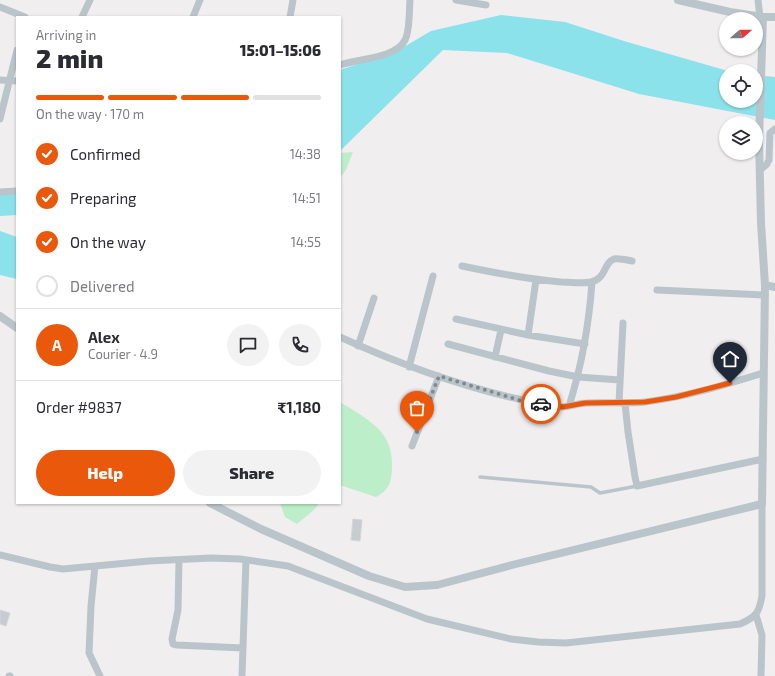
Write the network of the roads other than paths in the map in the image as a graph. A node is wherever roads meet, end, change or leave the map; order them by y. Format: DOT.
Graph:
graph roads {
  1 [pos="90,0"];
  2 [pos="200,0"];
  3 [pos="294,0"];
  4 [pos="410,0"];
  5 [pos="456,0"];
  6 [pos="678,0"];
  7 [pos="758,0"];
  8 [pos="486,5"];
  9 [pos="0,7"];
  10 [pos="730,12"];
  11 [pos="760,12"];
  12 [pos="22,16"];
  13 [pos="82,16"];
  14 [pos="192,16"];
  15 [pos="290,16"];
  16 [pos="763,17"];
  17 [pos="775,17"];
  18 [pos="16,53"];
  19 [pos="762,56"];
  20 [pos="341,65"];
  21 [pos="0,80"];
  22 [pos="8,81"];
  23 [pos="16,81"];
  24 [pos="0,119"];
  25 [pos="775,129"];
  26 [pos="760,170"];
  27 [pos="16,191"];
  28 [pos="0,192"];
  29 [pos="632,261"];
  30 [pos="462,266"];
  31 [pos="433,276"];
  32 [pos="536,280"];
  33 [pos="592,282"];
  34 [pos="765,285"];
  35 [pos="775,287"];
  36 [pos="657,290"];
  37 [pos="765,295"];
  38 [pos="374,298"];
  39 [pos="0,316"];
  40 [pos="456,319"];
  41 [pos="623,322"];
  42 [pos="16,327"];
  43 [pos="501,330"];
  44 [pos="528,335"];
  45 [pos="341,338"];
  46 [pos="448,344"];
  47 [pos="585,344"];
  48 [pos="358,346"];
  49 [pos="495,357"];
  50 [pos="409,367"];
  51 [pos="763,373"];
  52 [pos="439,376"];
  53 [pos="578,377"];
  54 [pos="620,380"];
  55 [pos="622,403"];
  56 [pos="569,406"];
  57 [pos="412,446"];
  58 [pos="763,459"];
  59 [pos="480,477"];
  60 [pos="637,486"];
  61 [pos="212,504"];
  62 [pos="762,504"];
  63 [pos="0,555"];
  64 [pos="179,560"];
  65 [pos="246,560"];
  66 [pos="95,566"];
  67 [pos="756,615"];
  68 [pos="243,648"];
  69 [pos="100,676"];
  70 [pos="242,676"];
  71 [pos="761,676"];
  1 -- 13 [label="street"];
  2 -- 14 [label="street"];
  3 -- 15 [label="street"];
  4 -- 20 [label="street"];
  5 -- 8 [label="street"];
  6 -- 10 [label="street"];
  7 -- 11 [label="street"];
  9 -- 12 [label="street"];
  16 -- 17 [label="street"];
  18 -- 22 [label="street"];
  19 -- 26 [label="street"];
  21 -- 22 [label="street"];
  22 -- 23 [label="street"];
  22 -- 24 [label="street"];
  25 -- 26 [label="street"];
  26 -- 34 [label="street"];
  27 -- 28 [label="street"];
  29 -- 33 [label="street"];
  30 -- 32 [label="street"];
  31 -- 50 [label="street"];
  32 -- 33 [label="street"];
  32 -- 44 [label="street"];
  33 -- 47 [label="street"];
  34 -- 35 [label="street"];
  34 -- 37 [label="street"];
  36 -- 37 [label="street"];
  37 -- 51 [label="street"];
  38 -- 48 [label="street"];
  39 -- 42 [label="street"];
  40 -- 43 [label="street"];
  41 -- 54 [label="street"];
  43 -- 44 [label="street"];
  43 -- 49 [label="street"];
  44 -- 47 [label="street"];
  45 -- 48 [label="street"];
  46 -- 49 [label="street"];
  47 -- 53 [label="street"];
  48 -- 50 [label="street"];
  49 -- 53 [label="street"];
  50 -- 52 [label="street"];
  51 -- 55 [label="street"];
  51 -- 58 [label="street"];
  52 -- 56 [label="street"];
  52 -- 57 [label="street"];
  53 -- 54 [label="street"];
  53 -- 56 [label="street"];
  54 -- 55 [label="street"];
  55 -- 56 [label="street"];
  55 -- 60 [label="street"];
  58 -- 60 [label="street"];
  58 -- 62 [label="street"];
  59 -- 60 [label="lane"];
  61 -- 62 [label="street"];
  62 -- 67 [label="street"];
  63 -- 66 [label="street"];
  64 -- 65 [label="street"];
  64 -- 66 [label="street"];
  64 -- 68 [label="street"];
  65 -- 67 [label="street"];
  65 -- 68 [label="street"];
  66 -- 69 [label="street"];
  67 -- 71 [label="street"];
  68 -- 70 [label="street"];
}
